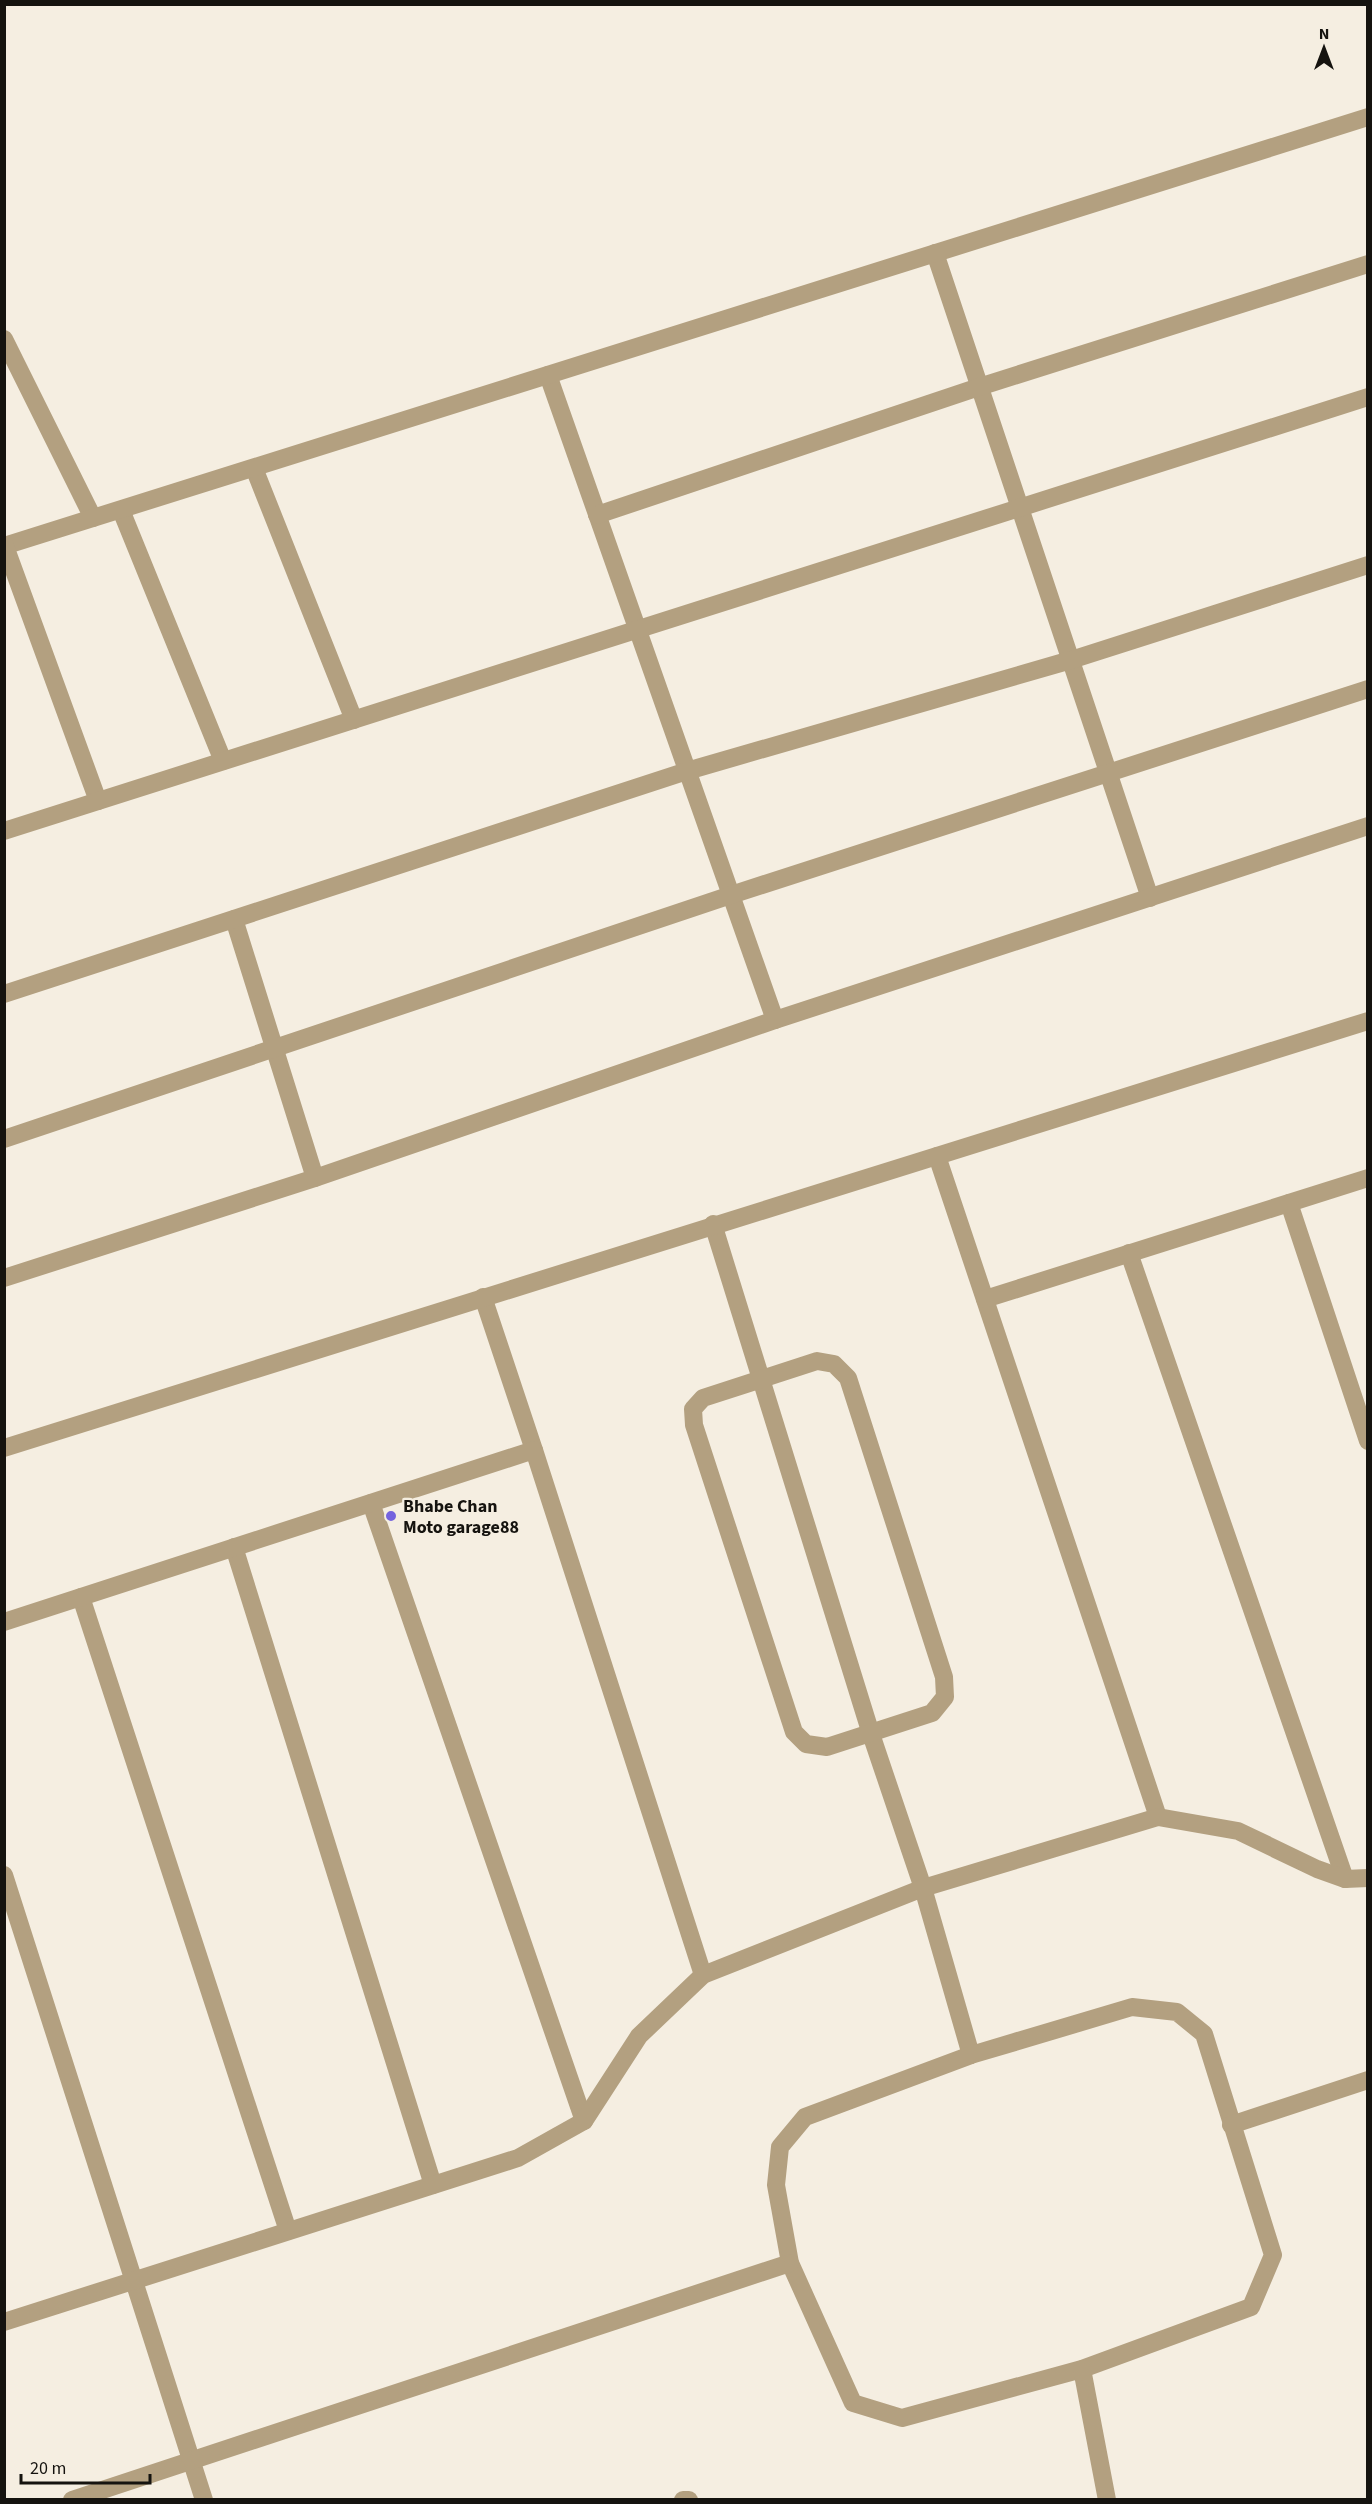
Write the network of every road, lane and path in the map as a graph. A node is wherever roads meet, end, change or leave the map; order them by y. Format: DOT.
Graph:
graph roads {
  1 [pos="1368,117"];
  2 [pos="935,253"];
  3 [pos="1368,264"];
  4 [pos="4,339"];
  5 [pos="548,375"];
  6 [pos="979,387"];
  7 [pos="1368,397"];
  8 [pos="254,468"];
  9 [pos="1019,508"];
  10 [pos="121,510"];
  11 [pos="597,515"];
  12 [pos="93,518"];
  13 [pos="5,546"];
  14 [pos="1368,565"];
  15 [pos="637,629"];
  16 [pos="1071,660"];
  17 [pos="1368,689"];
  18 [pos="354,720"];
  19 [pos="223,761"];
  20 [pos="687,771"];
  21 [pos="1109,773"];
  22 [pos="98,801"];
  23 [pos="1368,826"];
  24 [pos="4,831"];
  25 [pos="731,895"];
  26 [pos="1150,898"];
  27 [pos="234,919"];
  28 [pos="4,994"];
  29 [pos="775,1020"];
  30 [pos="1368,1021"];
  31 [pos="274,1047"];
  32 [pos="4,1139"];
  33 [pos="937,1156"];
  34 [pos="315,1178"];
  35 [pos="1368,1178"];
  36 [pos="1289,1203"];
  37 [pos="713,1224"];
  38 [pos="1130,1254"];
  39 [pos="4,1278"];
  40 [pos="483,1297"];
  41 [pos="985,1299"];
  42 [pos="759,1378"];
  43 [pos="1368,1441"];
  44 [pos="4,1448"];
  45 [pos="534,1450"];
  46 [pos="371,1503"];
  47 [pos="234,1547"];
  48 [pos="81,1597"];
  49 [pos="4,1622"];
  50 [pos="871,1734"];
  51 [pos="1158,1818"];
  52 [pos="4,1875"];
  53 [pos="1368,1878"];
  54 [pos="1345,1879"];
  55 [pos="923,1888"];
  56 [pos="703,1975"];
  57 [pos="972,2055"];
  58 [pos="1368,2080"];
  59 [pos="584,2121"];
  60 [pos="1231,2125"];
  61 [pos="433,2185"];
  62 [pos="288,2231"];
  63 [pos="790,2263"];
  64 [pos="134,2280"];
  65 [pos="4,2322"];
  66 [pos="1082,2369"];
  67 [pos="192,2460"];
  68 [pos="72,2499"];
  69 [pos="204,2499"];
  70 [pos="683,2499"];
  71 [pos="689,2499"];
  72 [pos="1107,2499"];
  1 -- 2 [label="street"];
  2 -- 5 [label="street"];
  2 -- 6 [label="street"];
  3 -- 6 [label="street"];
  4 -- 12 [label="street"];
  5 -- 8 [label="street"];
  5 -- 11 [label="street"];
  6 -- 9 [label="street"];
  6 -- 11 [label="street"];
  7 -- 9 [label="street"];
  8 -- 10 [label="street"];
  8 -- 18 [label="street"];
  9 -- 15 [label="street"];
  9 -- 16 [label="street"];
  10 -- 12 [label="street"];
  10 -- 19 [label="street"];
  11 -- 15 [label="street"];
  12 -- 13 [label="street"];
  13 -- 22 [label="street"];
  14 -- 16 [label="street"];
  15 -- 18 [label="street"];
  15 -- 20 [label="street"];
  16 -- 20 [label="street"];
  16 -- 21 [label="street"];
  17 -- 21 [label="street"];
  18 -- 19 [label="street"];
  19 -- 22 [label="street"];
  20 -- 25 [label="street"];
  20 -- 27 [label="street"];
  21 -- 25 [label="street"];
  21 -- 26 [label="street"];
  22 -- 24 [label="street"];
  23 -- 26 [label="street"];
  25 -- 29 [label="street"];
  25 -- 31 [label="street"];
  26 -- 29 [label="street"];
  27 -- 28 [label="street"];
  27 -- 31 [label="street"];
  29 -- 34 [label="street"];
  30 -- 33 [label="street"];
  31 -- 32 [label="street"];
  31 -- 34 [label="street"];
  33 -- 37 [label="street"];
  33 -- 41 [label="street"];
  34 -- 39 [label="street"];
  35 -- 36 [label="street"];
  36 -- 38 [label="street"];
  36 -- 43 [label="street"];
  37 -- 40 [label="street"];
  37 -- 42 [label="street"];
  38 -- 41 [label="street"];
  38 -- 54 [label="street"];
  40 -- 44 [label="street"];
  40 -- 45 [label="street"];
  41 -- 51 [label="street"];
  42 -- 50 [label="street"];
  42 -- 50 [label="street"];
  42 -- 50 [label="street"];
  45 -- 46 [label="street"];
  45 -- 56 [label="street"];
  46 -- 47 [label="street"];
  46 -- 59 [label="street"];
  47 -- 48 [label="street"];
  47 -- 61 [label="street"];
  48 -- 49 [label="street"];
  48 -- 62 [label="street"];
  50 -- 55 [label="street"];
  51 -- 54 [label="street"];
  51 -- 55 [label="street"];
  52 -- 64 [label="street"];
  53 -- 54 [label="street"];
  55 -- 56 [label="street"];
  55 -- 57 [label="street"];
  56 -- 59 [label="street"];
  57 -- 60 [label="street"];
  57 -- 63 [label="street"];
  58 -- 60 [label="street"];
  59 -- 61 [label="street"];
  60 -- 66 [label="street"];
  61 -- 62 [label="street"];
  62 -- 64 [label="street"];
  63 -- 66 [label="street"];
  63 -- 67 [label="street"];
  64 -- 65 [label="street"];
  64 -- 67 [label="street"];
  66 -- 72 [label="street"];
  67 -- 68 [label="street"];
  67 -- 69 [label="street"];
  70 -- 71 [label="street"];
}
